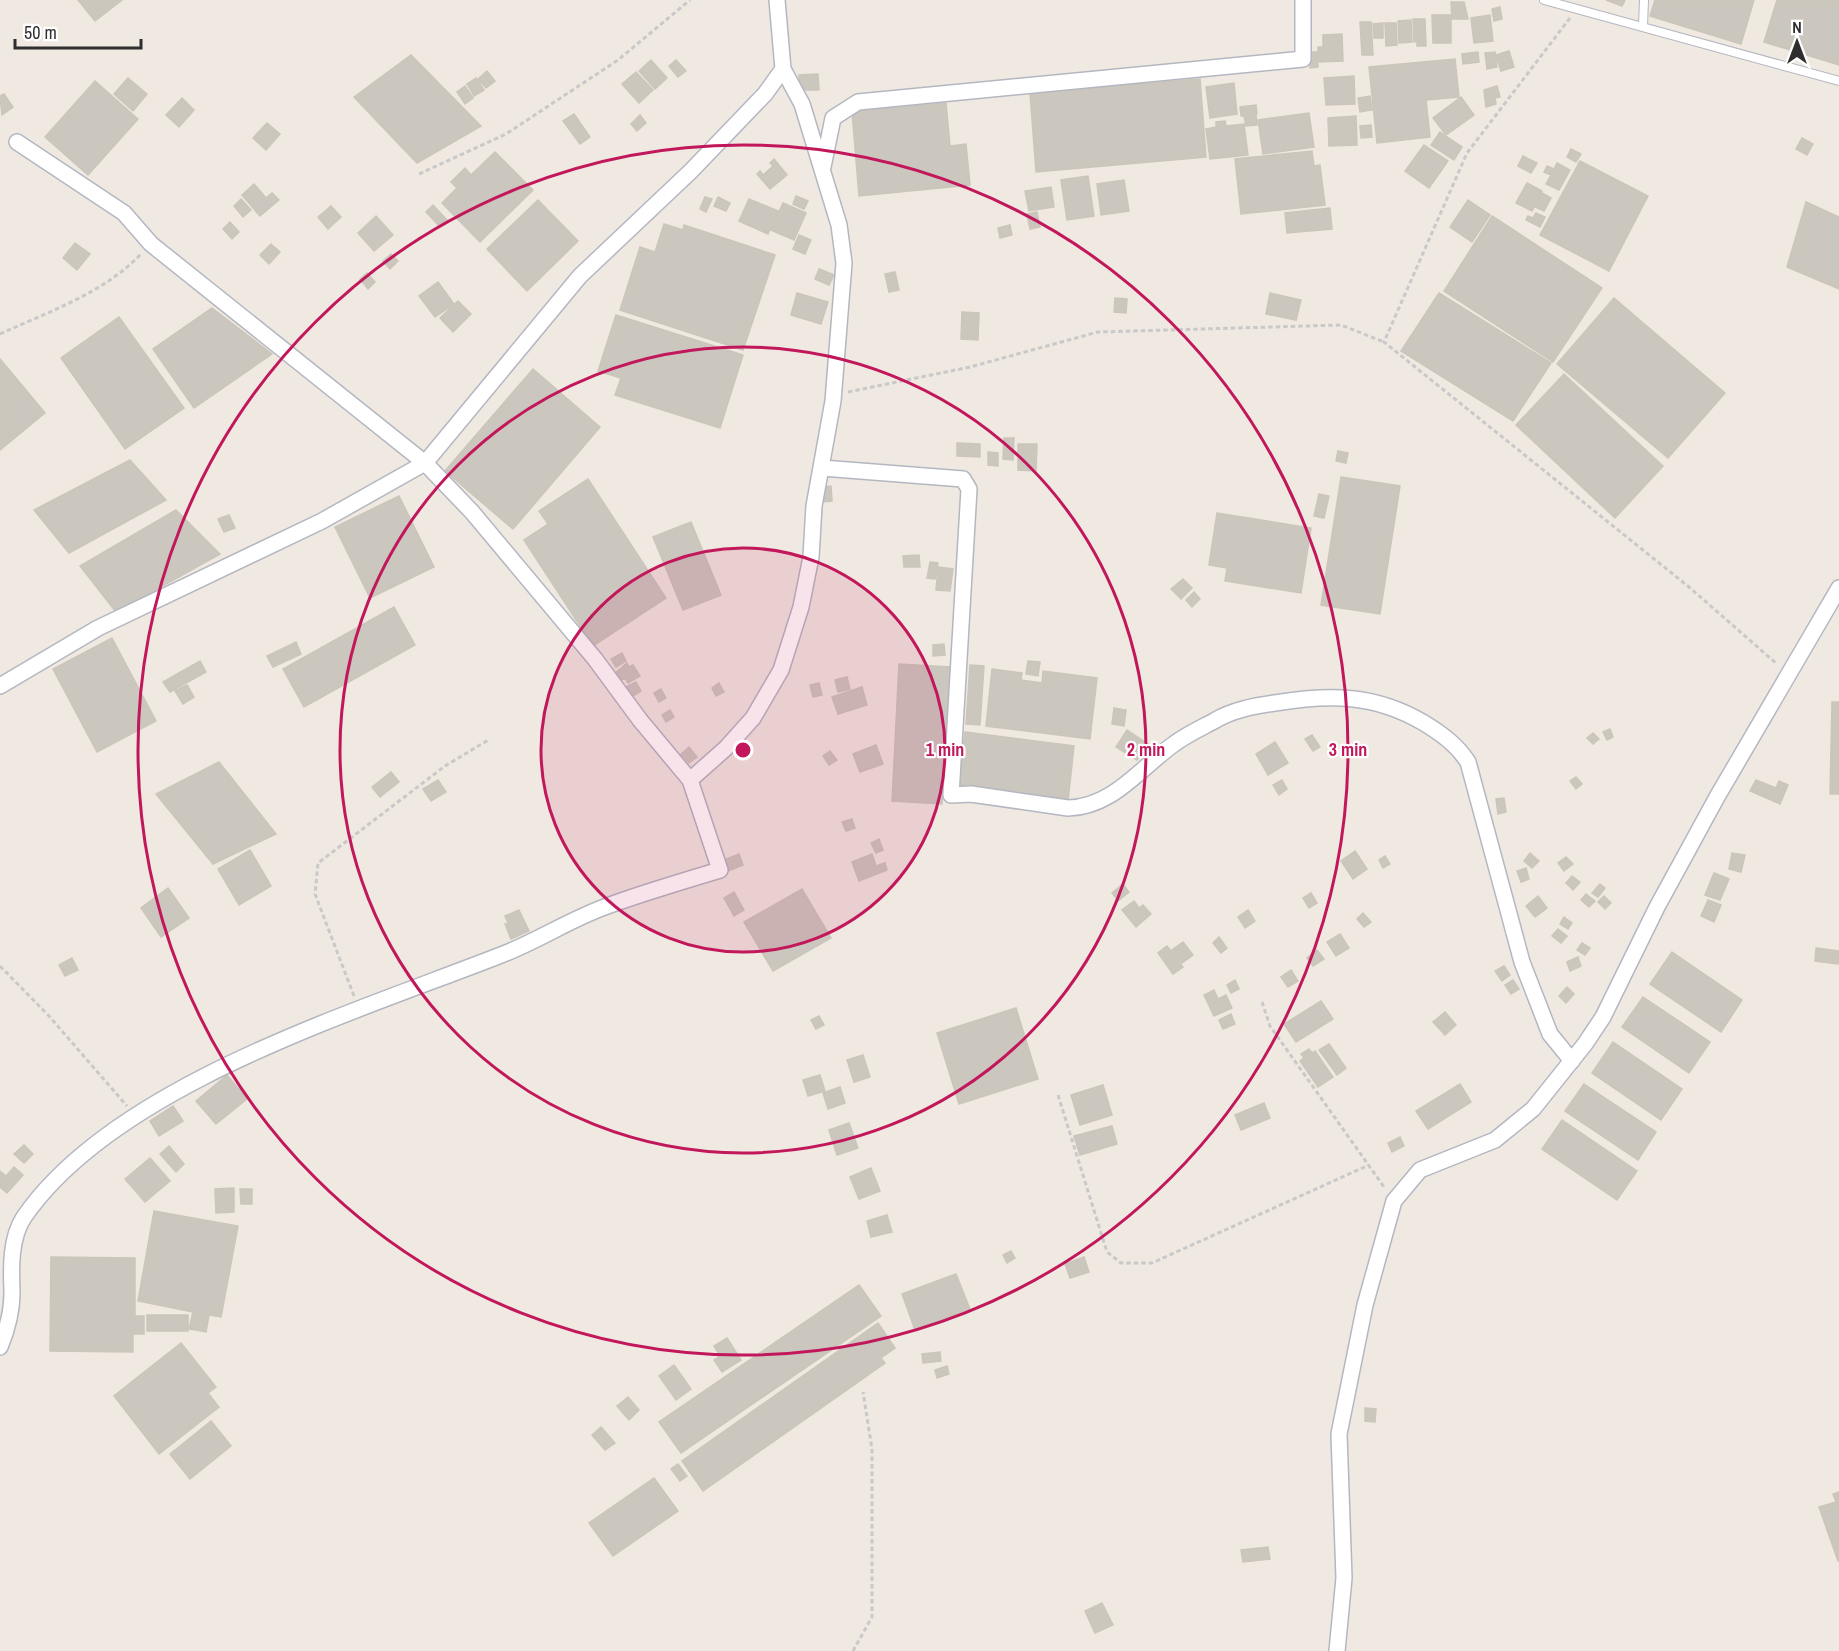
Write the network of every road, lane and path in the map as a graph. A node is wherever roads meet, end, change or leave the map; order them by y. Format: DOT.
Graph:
graph roads {
  1 [pos="690,0"];
  2 [pos="777,0"];
  3 [pos="1304,0"];
  4 [pos="1544,0"];
  5 [pos="1644,0"];
  6 [pos="1577,9"];
  7 [pos="1643,26"];
  8 [pos="783,69"];
  9 [pos="1839,81"];
  10 [pos="17,142"];
  11 [pos="822,170"];
  12 [pos="419,174"];
  13 [pos="151,244"];
  14 [pos="0,334"];
  15 [pos="1384,342"];
  16 [pos="833,395"];
  17 [pos="425,463"];
  18 [pos="822,468"];
  19 [pos="1839,588"];
  20 [pos="1789,675"];
  21 [pos="0,686"];
  22 [pos="490,738"];
  23 [pos="690,780"];
  24 [pos="0,966"];
  25 [pos="1262,1002"];
  26 [pos="358,1009"];
  27 [pos="1572,1061"];
  28 [pos="1058,1095"];
  29 [pos="135,1116"];
  30 [pos="1369,1166"];
  31 [pos="1394,1201"];
  32 [pos="0,1347"];
  33 [pos="863,1392"];
  34 [pos="854,1651"];
  35 [pos="1337,1651"];
  1 -- 12 [label="path"];
  2 -- 8 [label="street"];
  3 -- 11 [label="street"];
  4 -- 6 [label="lane"];
  5 -- 7 [label="lane"];
  6 -- 7 [label="lane"];
  6 -- 15 [label="path"];
  7 -- 9 [label="lane"];
  8 -- 11 [label="street"];
  8 -- 17 [label="street"];
  10 -- 13 [label="street"];
  11 -- 16 [label="street"];
  13 -- 14 [label="path"];
  13 -- 17 [label="street"];
  15 -- 16 [label="path"];
  15 -- 20 [label="path"];
  16 -- 18 [label="street"];
  17 -- 21 [label="street"];
  17 -- 23 [label="street"];
  18 -- 23 [label="street"];
  18 -- 27 [label="street"];
  19 -- 20 [label="street"];
  20 -- 27 [label="street"];
  22 -- 26 [label="path"];
  23 -- 26 [label="street"];
  24 -- 29 [label="path"];
  25 -- 30 [label="path"];
  26 -- 29 [label="street"];
  27 -- 31 [label="street"];
  28 -- 30 [label="path"];
  29 -- 32 [label="street"];
  30 -- 31 [label="path"];
  31 -- 35 [label="street"];
  33 -- 34 [label="path"];
}
